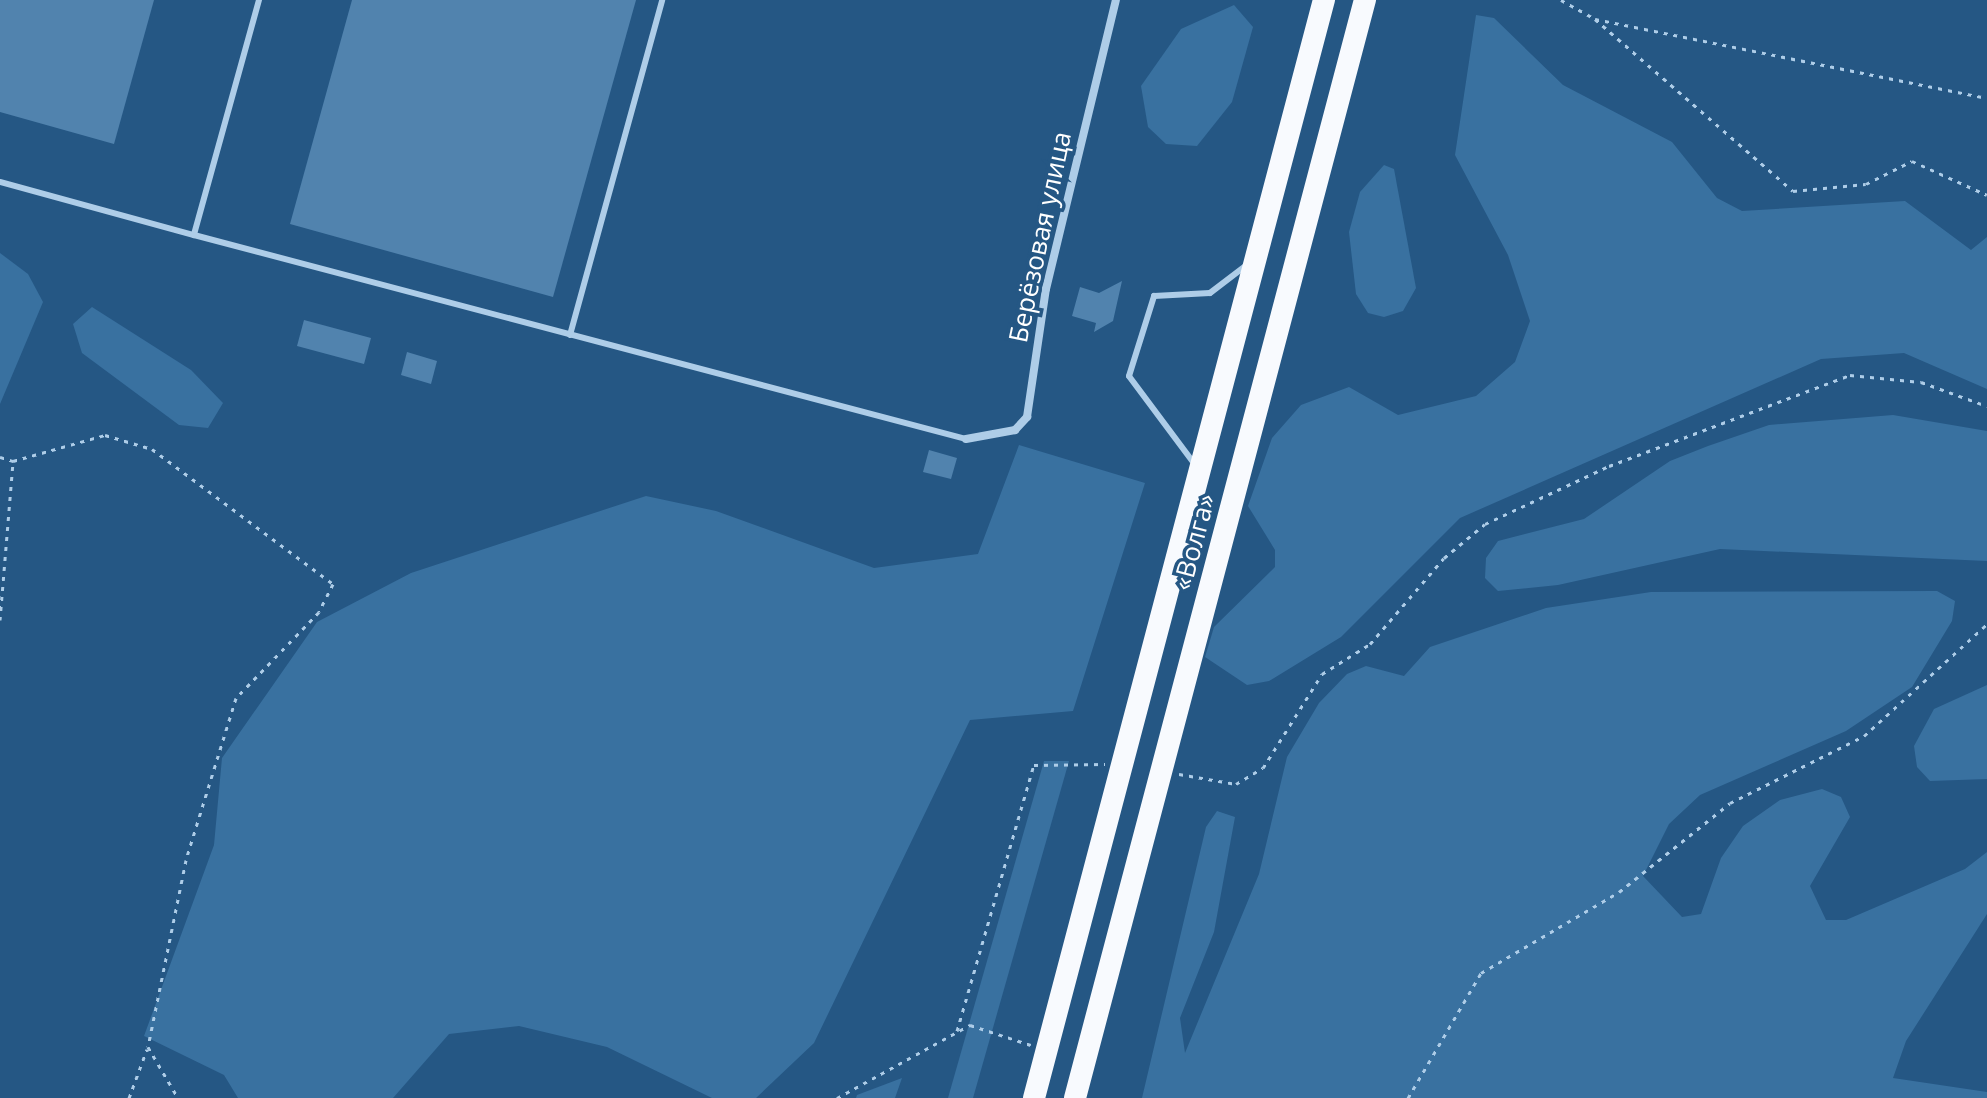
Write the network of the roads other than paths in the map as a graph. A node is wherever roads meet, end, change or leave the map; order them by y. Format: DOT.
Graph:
graph roads {
  1 [pos="259,0"];
  2 [pos="662,0"];
  3 [pos="1116,0"];
  4 [pos="1324,0"];
  5 [pos="1365,0"];
  6 [pos="0,182"];
  7 [pos="194,235"];
  8 [pos="1257,257"];
  9 [pos="570,335"];
  10 [pos="966,439"];
  11 [pos="1201,473"];
  12 [pos="1034,1098"];
  13 [pos="1075,1098"];
  1 -- 7 [label="lane"];
  2 -- 9 [label="lane"];
  3 -- 10 [label="street, Берёзовая улица"];
  4 -- 8 [label="highway, «Волга»"];
  5 -- 13 [label="highway, «Волга»"];
  6 -- 7 [label="lane"];
  7 -- 9 [label="lane"];
  8 -- 11 [label="highway, «Волга»"];
  8 -- 11 [label="lane"];
  9 -- 10 [label="lane"];
  11 -- 12 [label="highway, «Волга»"];
}
